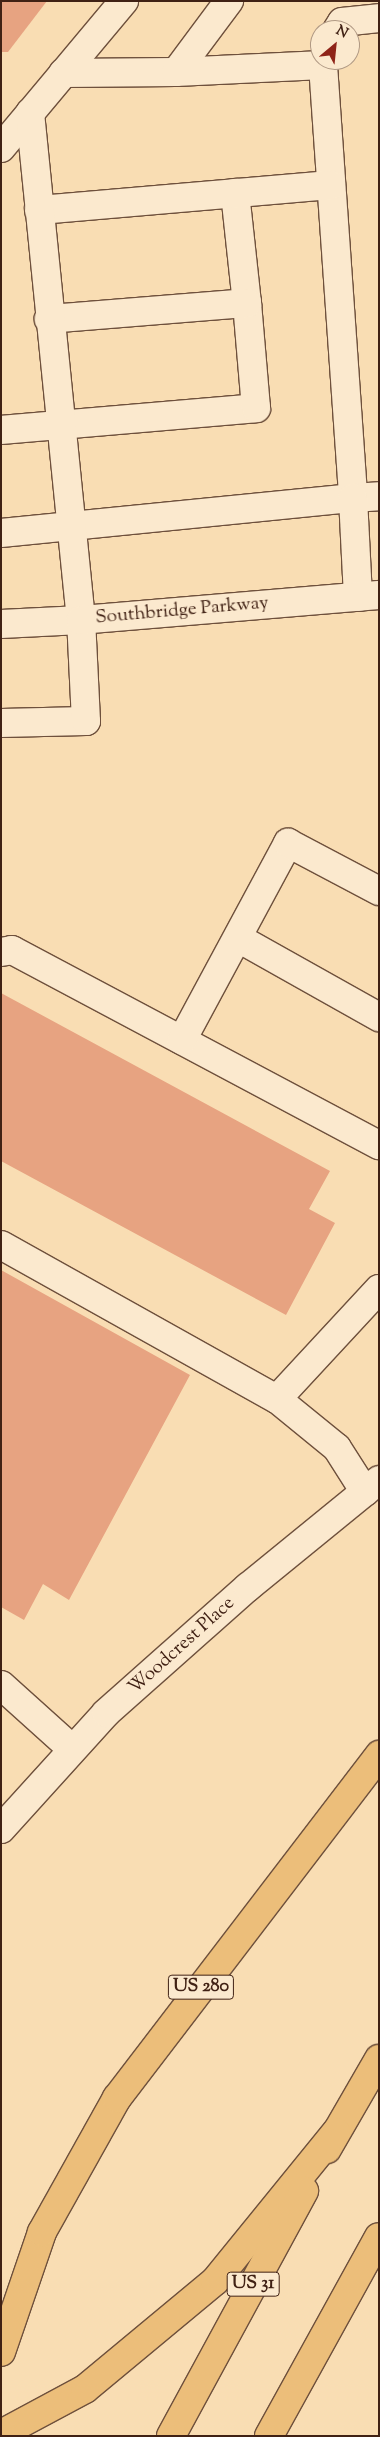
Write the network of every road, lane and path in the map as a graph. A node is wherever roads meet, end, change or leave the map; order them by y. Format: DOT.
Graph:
graph roads {
  1 [pos="124,1"];
  2 [pos="229,1"];
  3 [pos="379,18"];
  4 [pos="360,20"];
  5 [pos="310,63"];
  6 [pos="325,70"];
  7 [pos="176,72"];
  8 [pos="63,73"];
  9 [pos="30,114"];
  10 [pos="1,148"];
  11 [pos="332,186"];
  12 [pos="235,194"];
  13 [pos="39,210"];
  14 [pos="247,303"];
  15 [pos="50,319"];
  16 [pos="60,424"];
  17 [pos="1,430"];
  18 [pos="366,497"];
  19 [pos="70,527"];
  20 [pos="1,533"];
  21 [pos="369,596"];
  22 [pos="81,620"];
  23 [pos="1,624"];
  24 [pos="1,724"];
  25 [pos="379,891"];
  26 [pos="238,938"];
  27 [pos="1,952"];
  28 [pos="379,1016"];
  29 [pos="182,1040"];
  30 [pos="379,1145"];
  31 [pos="1,1245"];
  32 [pos="379,1289"];
  33 [pos="277,1399"];
  34 [pos="372,1486"];
  35 [pos="1,1685"];
  36 [pos="72,1749"];
  37 [pos="379,1754"];
  38 [pos="1,1829"];
  39 [pos="379,2058"];
  40 [pos="336,2132"];
  41 [pos="379,2237"];
  42 [pos="1,2352"];
  43 [pos="1,2434"];
  44 [pos="171,2436"];
  45 [pos="269,2436"];
  1 -- 8 [label="street"];
  2 -- 7 [label="street"];
  3 -- 4 [label="street"];
  5 -- 7 [label="street"];
  6 -- 11 [label="street"];
  7 -- 8 [label="street"];
  8 -- 9 [label="street"];
  9 -- 10 [label="street"];
  9 -- 13 [label="street"];
  11 -- 12 [label="street"];
  11 -- 18 [label="street"];
  12 -- 13 [label="street"];
  12 -- 14 [label="street"];
  13 -- 15 [label="street"];
  14 -- 15 [label="street"];
  14 -- 16 [label="street"];
  15 -- 16 [label="street"];
  16 -- 17 [label="street"];
  16 -- 19 [label="street"];
  18 -- 19 [label="street"];
  18 -- 21 [label="street"];
  19 -- 20 [label="street"];
  19 -- 22 [label="street"];
  21 -- 22 [label="street, Southbridge Parkway"];
  22 -- 23 [label="street"];
  22 -- 24 [label="street, Southbridge Parkway"];
  25 -- 26 [label="street"];
  26 -- 28 [label="street"];
  26 -- 29 [label="street"];
  27 -- 29 [label="street"];
  29 -- 30 [label="street"];
  31 -- 33 [label="street"];
  32 -- 33 [label="street"];
  33 -- 34 [label="street"];
  34 -- 36 [label="street, Woodcrest Place"];
  35 -- 36 [label="street"];
  36 -- 38 [label="street, Woodcrest Place"];
  37 -- 42 [label="highway, US 280"];
  39 -- 40 [label="highway, US 31"];
  40 -- 43 [label="highway"];
  40 -- 44 [label="highway, US 31"];
  41 -- 45 [label="highway"];
}
